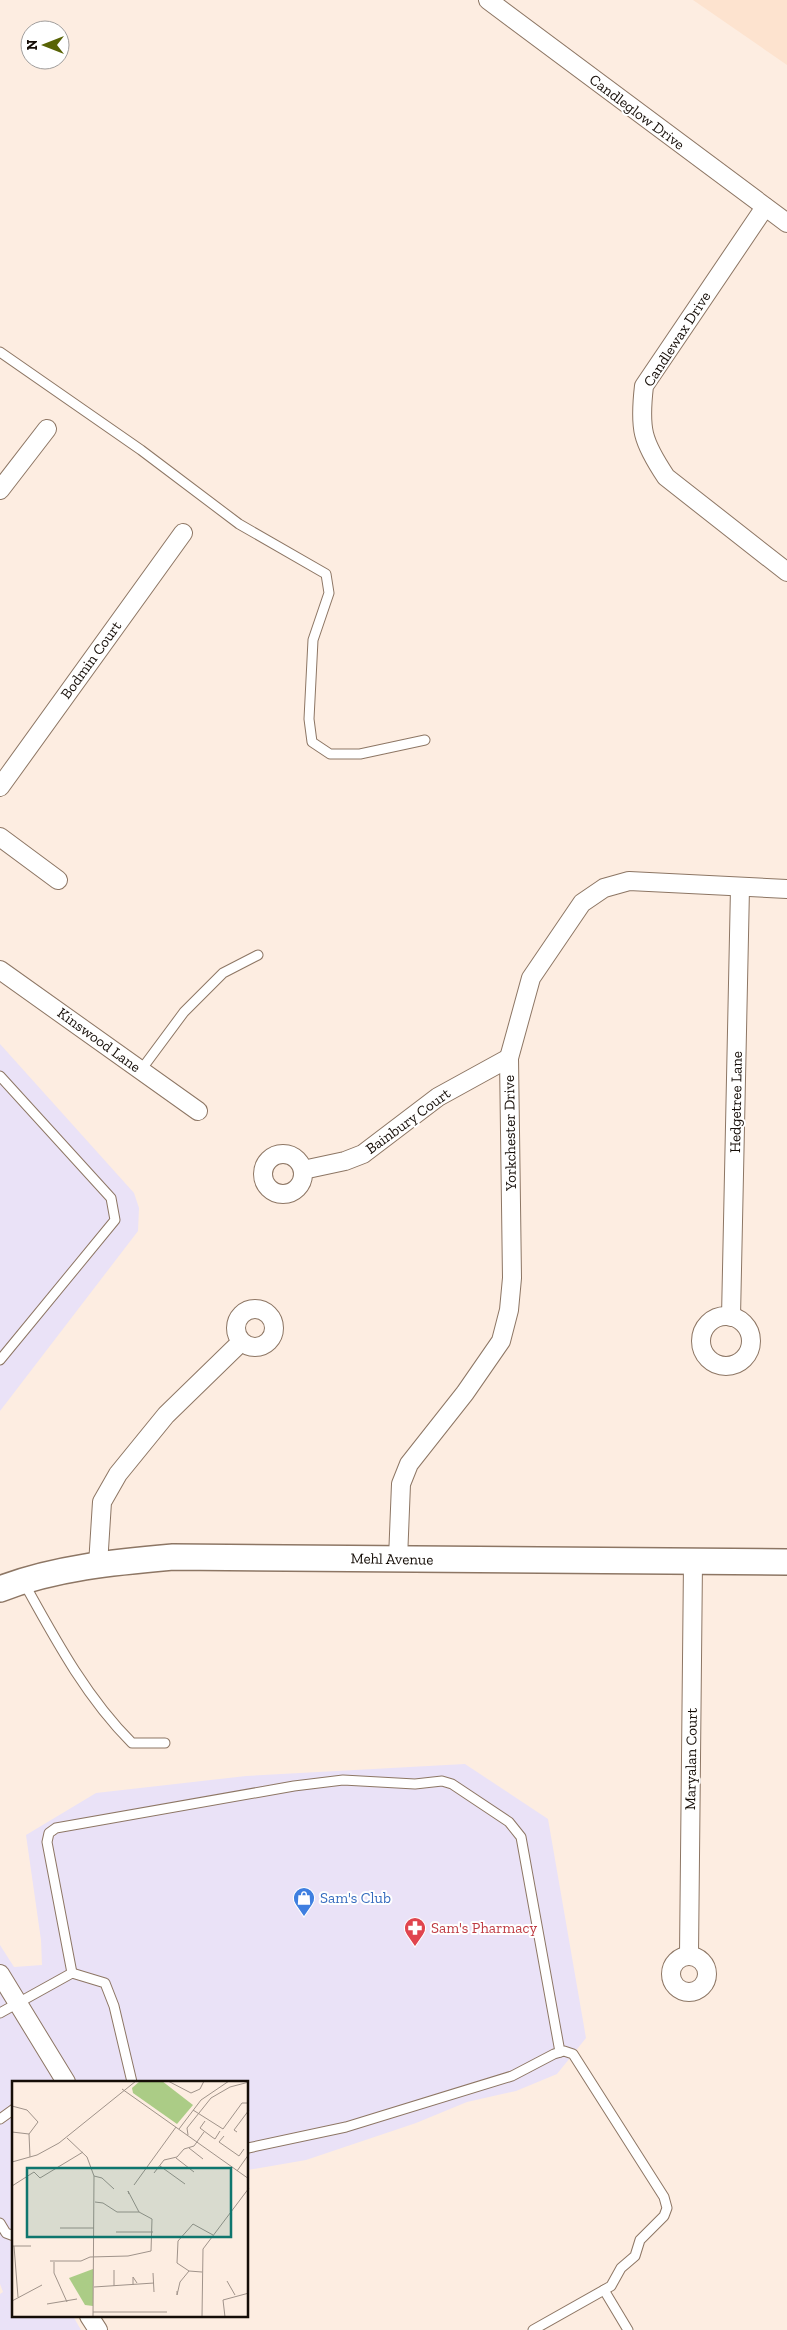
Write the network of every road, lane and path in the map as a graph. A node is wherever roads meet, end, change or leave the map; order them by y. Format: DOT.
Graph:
graph roads {
  1 [pos="488,0"];
  2 [pos="765,207"];
  3 [pos="787,224"];
  4 [pos="0,352"];
  5 [pos="47,429"];
  6 [pos="0,490"];
  7 [pos="183,533"];
  8 [pos="787,572"];
  9 [pos="425,740"];
  10 [pos="0,787"];
  11 [pos="0,837"];
  12 [pos="58,880"];
  13 [pos="740,888"];
  14 [pos="787,889"];
  15 [pos="258,955"];
  16 [pos="0,970"];
  17 [pos="509,1058"];
  18 [pos="141,1070"];
  19 [pos="0,1076"];
  20 [pos="198,1111"];
  21 [pos="303,1170"];
  22 [pos="731,1317"];
  23 [pos="241,1342"];
  24 [pos="0,1360"];
  25 [pos="398,1559"];
  26 [pos="693,1562"];
  27 [pos="787,1562"];
  28 [pos="98,1566"];
  29 [pos="23,1580"];
  30 [pos="0,1589"];
  31 [pos="165,1743"];
  32 [pos="689,1955"];
  33 [pos="0,1974"];
  34 [pos="72,1974"];
  35 [pos="18,2003"];
  36 [pos="0,2013"];
  37 [pos="560,2052"];
  38 [pos="60,2080"];
  39 [pos="132,2081"];
  40 [pos="12,2110"];
  41 [pos="0,2119"];
  42 [pos="249,2148"];
  43 [pos="0,2223"];
  44 [pos="12,2235"];
  45 [pos="604,2290"];
  46 [pos="90,2318"];
  47 [pos="98,2330"];
  48 [pos="533,2330"];
  49 [pos="628,2330"];
  1 -- 2 [label="street, Candleglow Drive"];
  2 -- 3 [label="street, Candleglow Drive"];
  2 -- 8 [label="street, Candlewax Drive"];
  4 -- 9 [label="lane"];
  5 -- 6 [label="street"];
  7 -- 10 [label="street, Bodmin Court"];
  11 -- 12 [label="street"];
  13 -- 14 [label="street, Yorkchester Drive"];
  13 -- 17 [label="street, Yorkchester Drive"];
  13 -- 22 [label="street, Hedgetree Lane"];
  15 -- 18 [label="lane"];
  16 -- 18 [label="street, Kinswood Lane"];
  17 -- 21 [label="street, Bainbury Court"];
  17 -- 25 [label="street, Yorkchester Drive"];
  18 -- 20 [label="street, Kinswood Lane"];
  19 -- 24 [label="lane"];
  23 -- 28 [label="street"];
  25 -- 26 [label="street, Mehl Avenue"];
  25 -- 28 [label="street, Mehl Avenue"];
  26 -- 27 [label="street, Mehl Avenue"];
  26 -- 32 [label="street, Maryalan Court"];
  28 -- 29 [label="street, Mehl Avenue"];
  29 -- 30 [label="street, Mehl Avenue"];
  29 -- 31 [label="lane"];
  33 -- 35 [label="street"];
  34 -- 35 [label="lane"];
  34 -- 37 [label="lane"];
  34 -- 39 [label="lane"];
  35 -- 36 [label="lane"];
  35 -- 38 [label="street"];
  37 -- 42 [label="lane"];
  37 -- 45 [label="lane"];
  40 -- 41 [label="lane"];
  43 -- 44 [label="lane"];
  45 -- 48 [label="lane"];
  45 -- 49 [label="lane"];
  46 -- 47 [label="street"];
}
